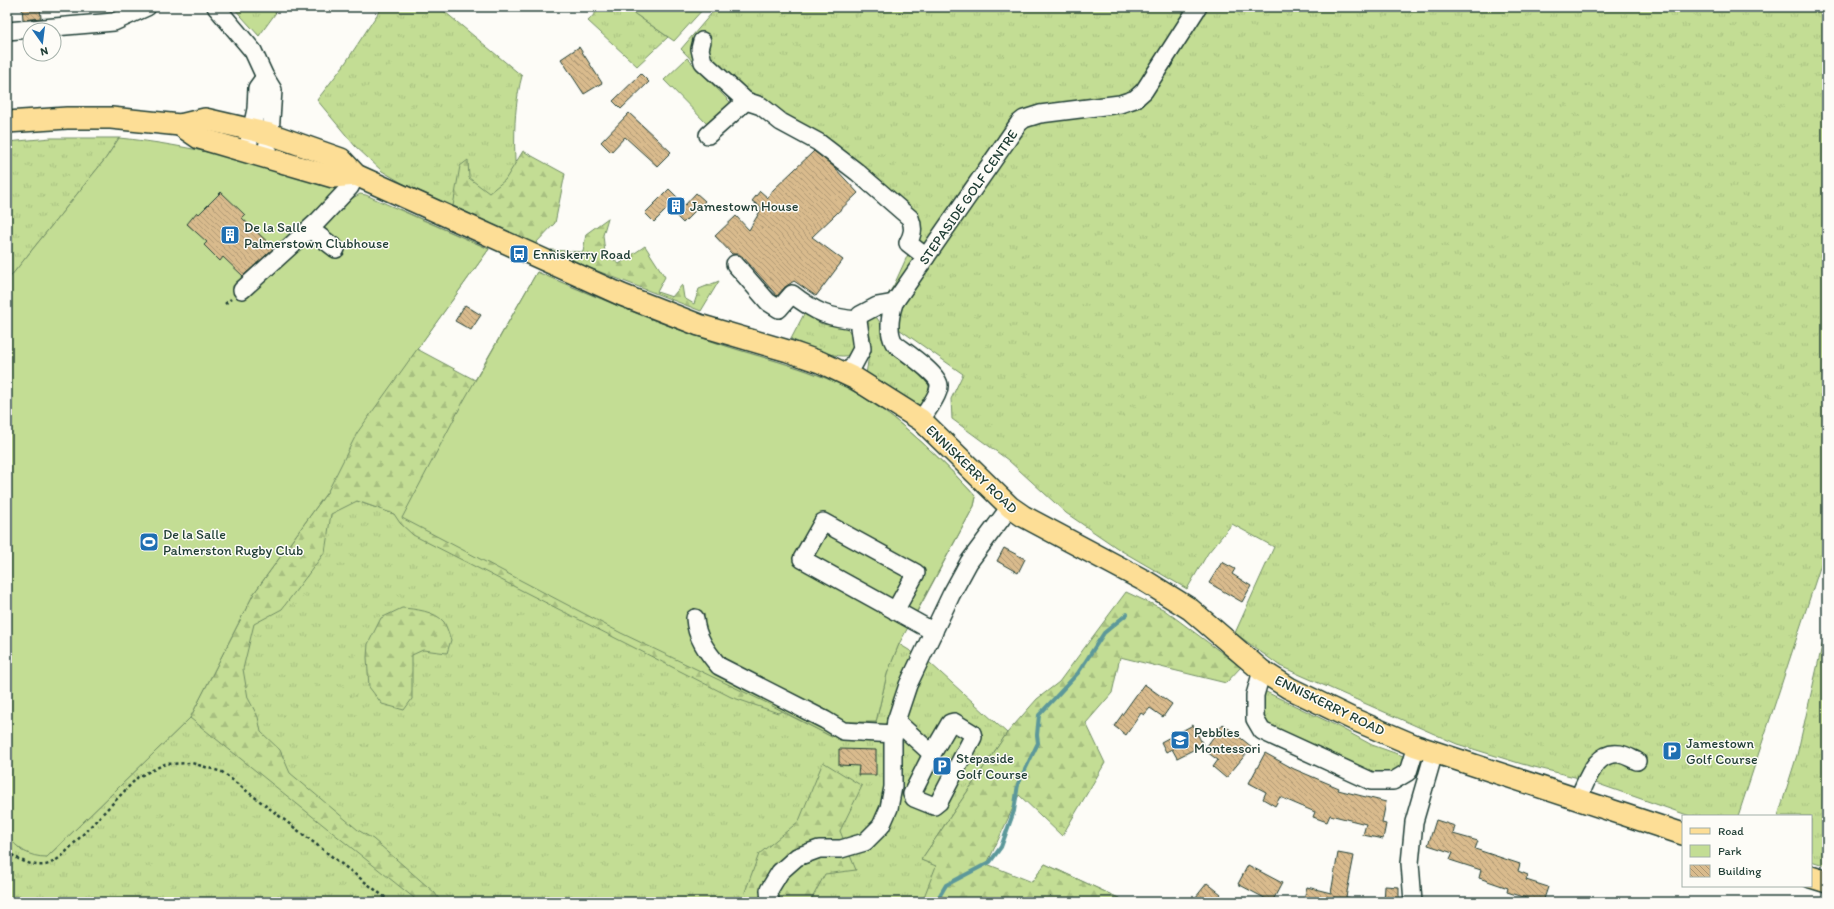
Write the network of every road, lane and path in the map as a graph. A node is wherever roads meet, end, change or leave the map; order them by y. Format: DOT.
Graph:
graph roads {
  1 [pos="148,7"];
  2 [pos="216,7"];
  3 [pos="1198,7"];
  4 [pos="7,31"];
  5 [pos="702,41"];
  6 [pos="746,101"];
  7 [pos="7,122"];
  8 [pos="180,124"];
  9 [pos="261,132"];
  10 [pos="708,135"];
  11 [pos="256,154"];
  12 [pos="356,175"];
  13 [pos="310,229"];
  14 [pos="336,250"];
  15 [pos="926,257"];
  16 [pos="735,264"];
  17 [pos="242,290"];
  18 [pos="894,303"];
  19 [pos="858,320"];
  20 [pos="848,375"];
  21 [pos="921,420"];
  22 [pos="1010,507"];
  23 [pos="895,611"];
  24 [pos="695,618"];
  25 [pos="934,632"];
  26 [pos="1262,672"];
  27 [pos="895,728"];
  28 [pos="1425,750"];
  29 [pos="932,754"];
  30 [pos="1638,761"];
  31 [pos="1578,799"];
  32 [pos="1682,834"];
  33 [pos="7,851"];
  34 [pos="1812,877"];
  35 [pos="1827,882"];
  36 [pos="391,902"];
  37 [pos="770,902"];
  38 [pos="1413,902"];
  1 -- 4 [label="street"];
  2 -- 9 [label="street"];
  3 -- 15 [label="street, STEPASIDE GOLF CENTRE"];
  5 -- 6 [label="street"];
  6 -- 10 [label="street"];
  6 -- 15 [label="street"];
  7 -- 8 [label="main road"];
  8 -- 9 [label="main road, ENNISKERRY ROAD"];
  8 -- 11 [label="main road, ENNISKERRY ROAD"];
  9 -- 11 [label="street"];
  9 -- 12 [label="main road, ENNISKERRY ROAD"];
  11 -- 12 [label="main road, ENNISKERRY ROAD"];
  12 -- 13 [label="street"];
  12 -- 20 [label="main road, ENNISKERRY ROAD"];
  13 -- 14 [label="street"];
  13 -- 17 [label="street"];
  15 -- 18 [label="street, STEPASIDE GOLF CENTRE"];
  16 -- 19 [label="street"];
  18 -- 19 [label="street"];
  18 -- 21 [label="street"];
  19 -- 20 [label="street"];
  20 -- 21 [label="main road, ENNISKERRY ROAD"];
  21 -- 22 [label="main road, ENNISKERRY ROAD"];
  22 -- 25 [label="street"];
  22 -- 26 [label="main road, ENNISKERRY ROAD"];
  23 -- 23 [label="street"];
  23 -- 25 [label="street"];
  24 -- 27 [label="street"];
  25 -- 27 [label="street"];
  26 -- 28 [label="main road, ENNISKERRY ROAD"];
  26 -- 28 [label="street"];
  27 -- 29 [label="street"];
  27 -- 37 [label="street"];
  28 -- 31 [label="main road, ENNISKERRY ROAD"];
  28 -- 38 [label="street"];
  29 -- 29 [label="street"];
  30 -- 31 [label="street"];
  31 -- 32 [label="main road, ENNISKERRY ROAD"];
  33 -- 36 [label="path"];
  34 -- 35 [label="main road"];
}
